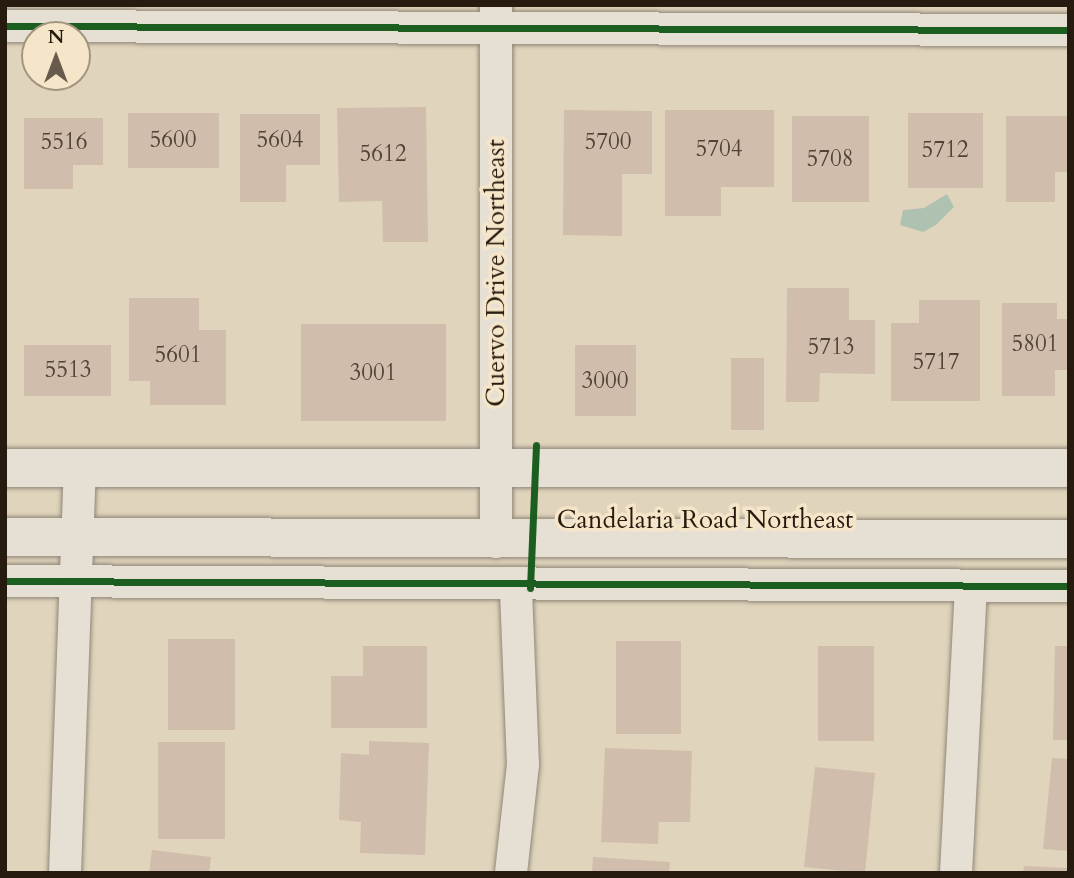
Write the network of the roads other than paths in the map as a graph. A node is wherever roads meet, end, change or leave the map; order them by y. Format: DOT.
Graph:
graph roads {
  1 [pos="61,15"];
  2 [pos="496,16"];
  3 [pos="940,17"];
  4 [pos="5,26"];
  5 [pos="1069,30"];
  6 [pos="5,468"];
  7 [pos="79,468"];
  8 [pos="1069,468"];
  9 [pos="496,472"];
  10 [pos="5,537"];
  11 [pos="79,538"];
  12 [pos="1069,539"];
  13 [pos="496,542"];
  14 [pos="5,582"];
  15 [pos="77,582"];
  16 [pos="971,586"];
  17 [pos="1069,586"];
  18 [pos="516,587"];
  19 [pos="65,873"];
  20 [pos="511,873"];
  21 [pos="956,873"];
  1 -- 2 [label="street"];
  1 -- 4 [label="street"];
  2 -- 3 [label="street"];
  2 -- 9 [label="street, Cuervo Drive Northeast"];
  3 -- 5 [label="street"];
  6 -- 7 [label="main road, Candelaria Road Northeast"];
  7 -- 9 [label="main road, Candelaria Road Northeast"];
  7 -- 11 [label="street"];
  8 -- 9 [label="main road, Candelaria Road Northeast"];
  9 -- 13 [label="street, Cuervo Drive Northeast"];
  10 -- 11 [label="main road, Candelaria Road Northeast"];
  11 -- 13 [label="main road, Candelaria Road Northeast"];
  11 -- 15 [label="street"];
  12 -- 13 [label="main road, Candelaria Road Northeast"];
  14 -- 15 [label="street"];
  15 -- 18 [label="street"];
  15 -- 19 [label="street"];
  16 -- 17 [label="street"];
  16 -- 18 [label="street"];
  16 -- 21 [label="street"];
  18 -- 20 [label="street"];
}
